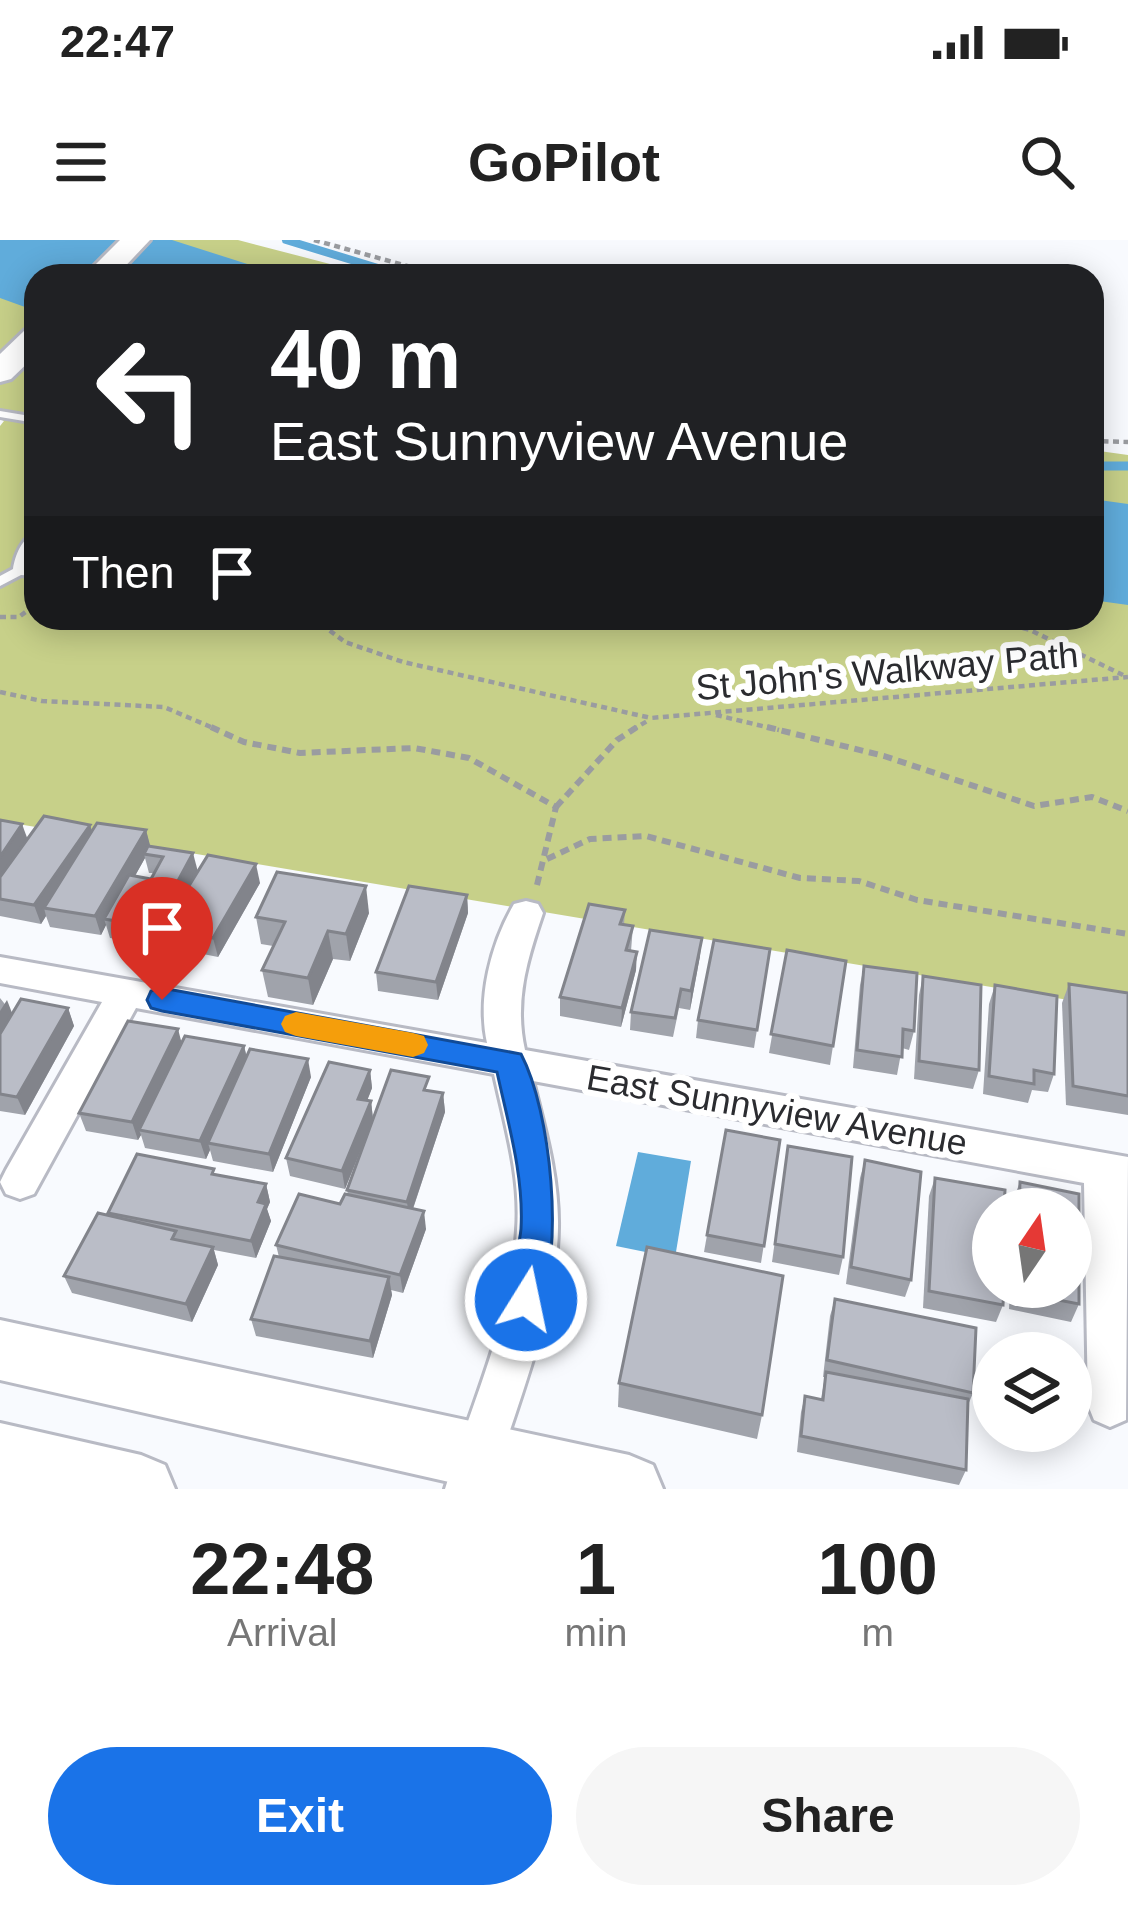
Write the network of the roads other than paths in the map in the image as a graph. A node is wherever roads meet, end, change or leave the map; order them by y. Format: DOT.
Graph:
graph roads {
  1 [pos="136,240"];
  2 [pos="111,264"];
  3 [pos="24,348"];
  4 [pos="0,372"];
  5 [pos="24,552"];
  6 [pos="19,571"];
  7 [pos="24,571"];
  8 [pos="0,582"];
  9 [pos="526,913"];
  10 [pos="0,970"];
  11 [pos="126,993"];
  12 [pos="510,1062"];
  13 [pos="1116,1172"];
  14 [pos="20,1182"];
  15 [pos="0,1350"];
  16 [pos="1110,1405"];
  17 [pos="0,1456"];
  18 [pos="474,1472"];
  19 [pos="141,1489"];
  20 [pos="629,1489"];
  1 -- 2 [label="main road"];
  3 -- 4 [label="main road"];
  5 -- 6 [label="lane"];
  6 -- 7 [label="lane"];
  6 -- 8 [label="lane"];
  9 -- 12 [label="street"];
  10 -- 11 [label="street, East Sunnyview Avenue"];
  11 -- 12 [label="street, East Sunnyview Avenue"];
  11 -- 14 [label="street"];
  12 -- 13 [label="street, East Sunnyview Avenue"];
  12 -- 18 [label="street"];
  13 -- 16 [label="street"];
  15 -- 18 [label="main road"];
  17 -- 19 [label="main road"];
  18 -- 20 [label="main road"];
}
